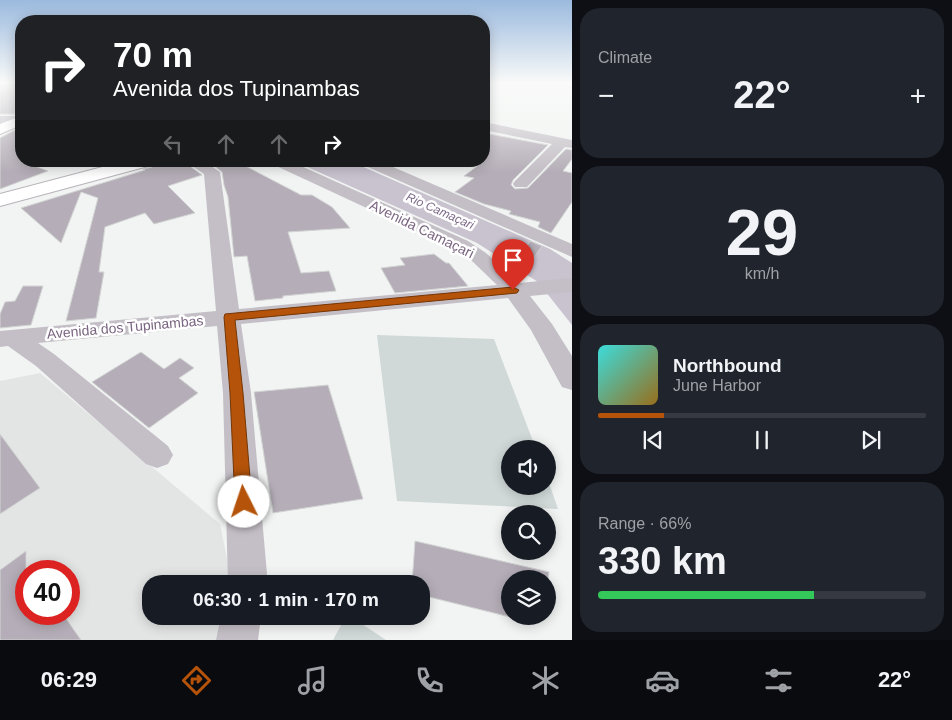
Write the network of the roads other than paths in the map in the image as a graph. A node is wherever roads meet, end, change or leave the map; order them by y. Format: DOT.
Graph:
graph roads {
  1 [pos="0,120"];
  2 [pos="15,120"];
  3 [pos="15,123"];
  4 [pos="490,127"];
  5 [pos="0,129"];
  6 [pos="564,140"];
  7 [pos="124,167"];
  8 [pos="203,167"];
  9 [pos="290,167"];
  10 [pos="380,167"];
  11 [pos="521,184"];
  12 [pos="0,200"];
  13 [pos="572,251"];
  14 [pos="572,285"];
  15 [pos="523,290"];
  16 [pos="229,317"];
  17 [pos="6,338"];
  18 [pos="572,380"];
  19 [pos="157,455"];
  20 [pos="248,575"];
  21 [pos="240,625"];
  22 [pos="237,640"];
  1 -- 2 [label="street"];
  3 -- 5 [label="main road"];
  4 -- 6 [label="street"];
  6 -- 11 [label="street"];
  7 -- 12 [label="main road"];
  8 -- 16 [label="street"];
  9 -- 15 [label="street, Avenida Camaçari"];
  10 -- 13 [label="street"];
  14 -- 15 [label="street, Avenida dos Tupinambas"];
  15 -- 16 [label="street, Avenida dos Tupinambas"];
  15 -- 18 [label="street, Avenida Camaçari"];
  16 -- 17 [label="street, Avenida dos Tupinambas"];
  16 -- 20 [label="street"];
  17 -- 19 [label="street"];
  21 -- 22 [label="street"];
}
